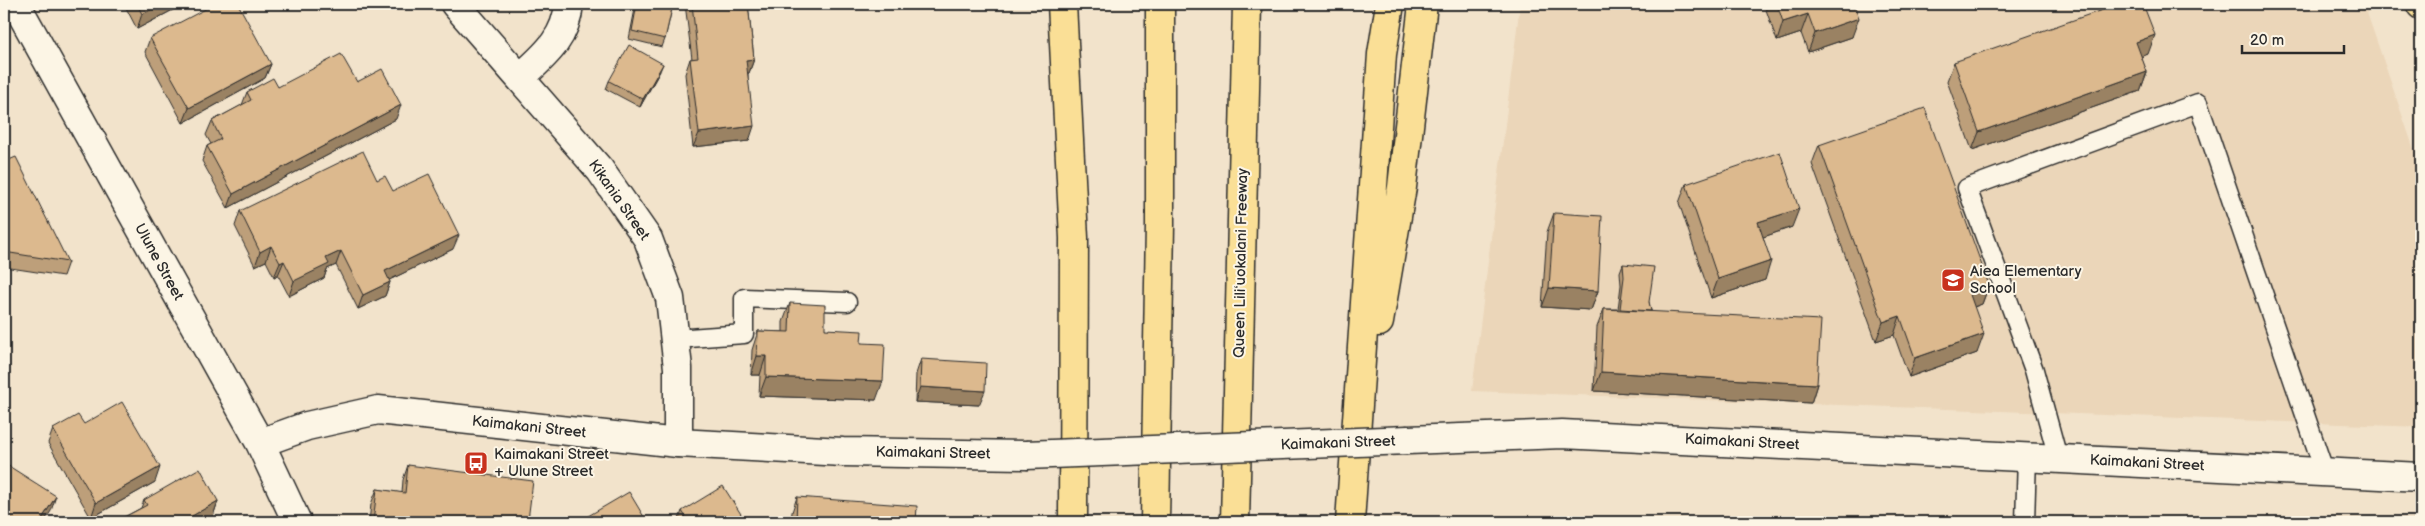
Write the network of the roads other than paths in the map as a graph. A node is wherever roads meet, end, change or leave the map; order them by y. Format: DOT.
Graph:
graph roads {
  1 [pos="16,4"];
  2 [pos="455,4"];
  3 [pos="569,4"];
  4 [pos="1062,4"];
  5 [pos="1141,4"];
  6 [pos="1160,4"];
  7 [pos="1247,4"];
  8 [pos="1390,4"];
  9 [pos="1423,4"];
  10 [pos="520,78"];
  11 [pos="1160,224"];
  12 [pos="847,302"];
  13 [pos="675,339"];
  14 [pos="260,443"];
  15 [pos="678,443"];
  16 [pos="2026,456"];
  17 [pos="2058,458"];
  18 [pos="2325,473"];
  19 [pos="1354,474"];
  20 [pos="2421,477"];
  21 [pos="297,522"];
  22 [pos="1073,522"];
  23 [pos="1155,522"];
  24 [pos="1235,522"];
  25 [pos="1350,522"];
  26 [pos="2025,522"];
  1 -- 14 [label="street, Ulune Street"];
  2 -- 10 [label="street, Kikania Street"];
  3 -- 10 [label="street"];
  4 -- 22 [label="highway"];
  5 -- 11 [label="highway"];
  6 -- 11 [label="highway"];
  7 -- 24 [label="highway, Queen Liliʻuokalani Freeway"];
  8 -- 19 [label="highway"];
  9 -- 19 [label="highway"];
  10 -- 13 [label="street, Kikania Street"];
  11 -- 23 [label="highway"];
  12 -- 13 [label="lane"];
  13 -- 15 [label="street, Kikania Street"];
  14 -- 15 [label="street, Kaimakani Street"];
  14 -- 21 [label="street, Ulune Street"];
  15 -- 16 [label="street, Kaimakani Street, bridge"];
  16 -- 17 [label="street, Kaimakani Street"];
  16 -- 26 [label="lane"];
  17 -- 18 [label="street, Kaimakani Street"];
  17 -- 18 [label="lane"];
  18 -- 20 [label="street, Kaimakani Street"];
  19 -- 25 [label="highway"];
}
